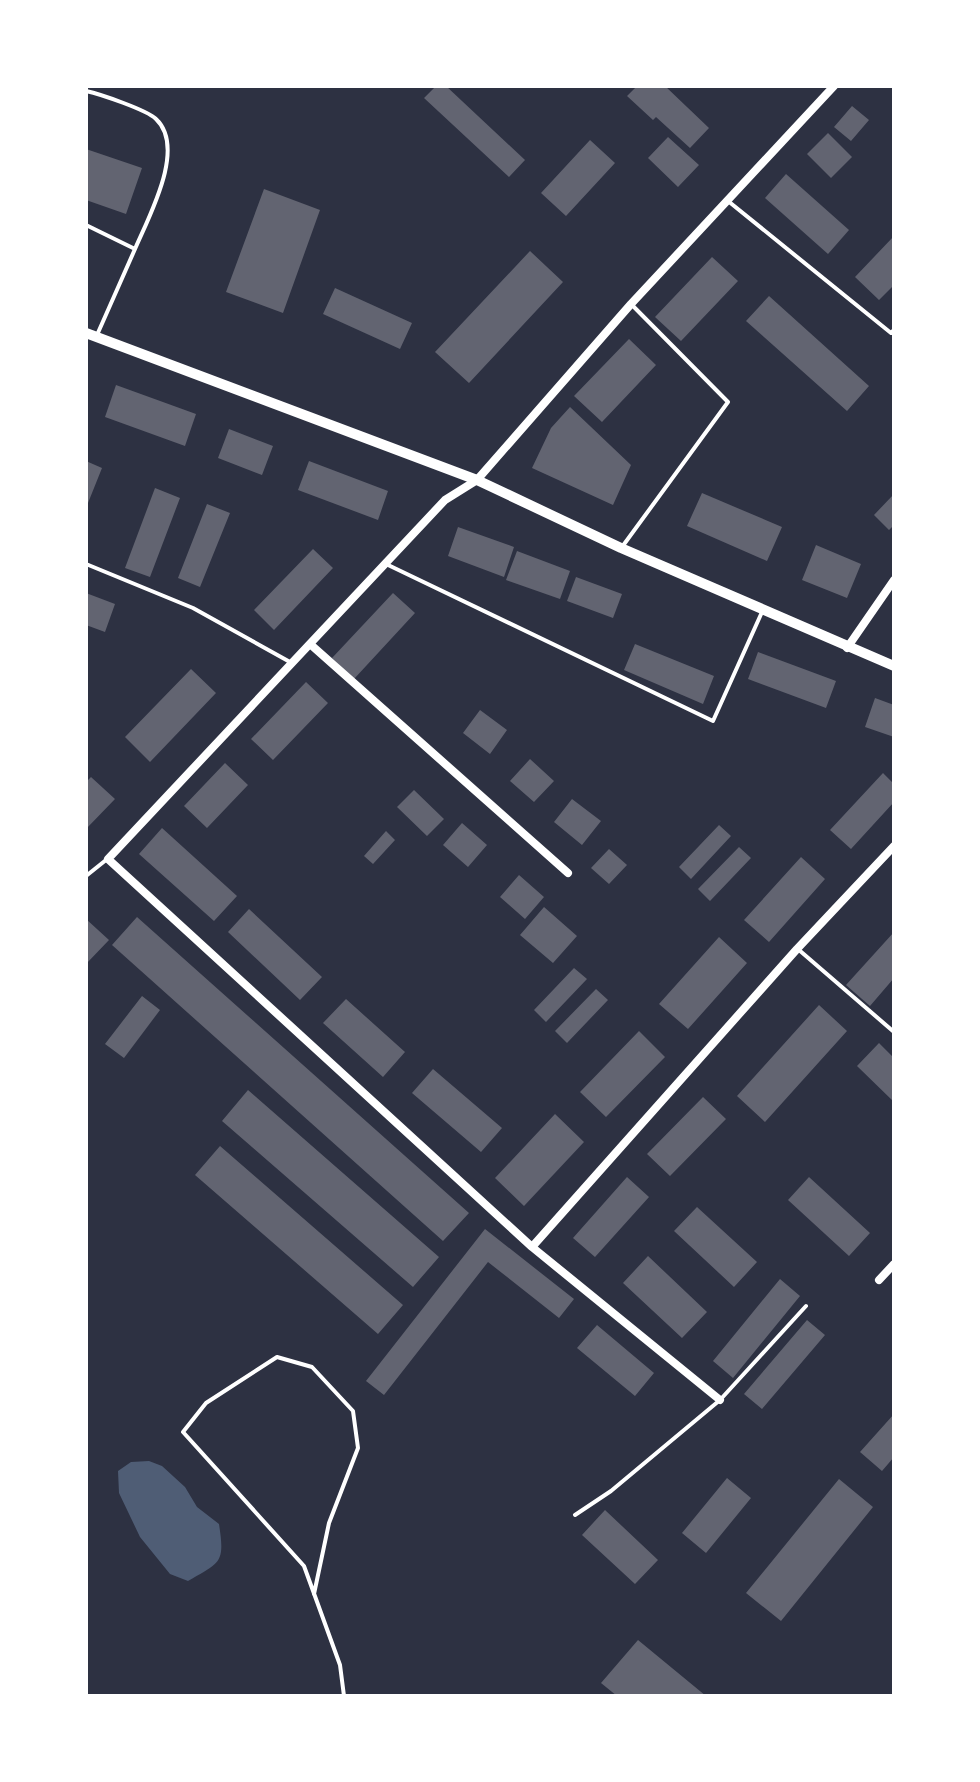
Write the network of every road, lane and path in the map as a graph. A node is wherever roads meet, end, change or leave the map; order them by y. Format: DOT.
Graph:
graph roads {
  1 [pos="834,86"];
  2 [pos="86,91"];
  3 [pos="727,200"];
  4 [pos="86,225"];
  5 [pos="135,249"];
  6 [pos="631,304"];
  7 [pos="894,330"];
  8 [pos="91,335"];
  9 [pos="477,480"];
  10 [pos="621,548"];
  11 [pos="86,564"];
  12 [pos="386,564"];
  13 [pos="894,580"];
  14 [pos="763,610"];
  15 [pos="310,644"];
  16 [pos="847,648"];
  17 [pos="292,663"];
  18 [pos="894,666"];
  19 [pos="894,846"];
  20 [pos="108,859"];
  21 [pos="568,873"];
  22 [pos="86,876"];
  23 [pos="797,949"];
  24 [pos="894,1032"];
  25 [pos="532,1247"];
  26 [pos="894,1264"];
  27 [pos="879,1280"];
  28 [pos="806,1306"];
  29 [pos="720,1400"];
  30 [pos="575,1515"];
  31 [pos="314,1594"];
  32 [pos="344,1696"];
  1 -- 3 [label="street"];
  2 -- 5 [label="lane"];
  3 -- 6 [label="street"];
  3 -- 7 [label="lane"];
  4 -- 5 [label="lane"];
  5 -- 8 [label="lane"];
  6 -- 9 [label="street"];
  6 -- 10 [label="lane"];
  8 -- 9 [label="street"];
  9 -- 10 [label="street"];
  9 -- 12 [label="street"];
  10 -- 14 [label="street"];
  11 -- 17 [label="lane"];
  12 -- 14 [label="lane"];
  12 -- 15 [label="street"];
  13 -- 16 [label="street"];
  14 -- 16 [label="street"];
  15 -- 17 [label="street"];
  15 -- 21 [label="street"];
  16 -- 18 [label="street"];
  17 -- 20 [label="street"];
  19 -- 23 [label="street"];
  20 -- 22 [label="lane"];
  20 -- 25 [label="street"];
  23 -- 24 [label="lane"];
  23 -- 25 [label="street"];
  25 -- 29 [label="street"];
  26 -- 27 [label="street"];
  28 -- 29 [label="lane"];
  29 -- 30 [label="lane"];
  31 -- 31 [label="lane"];
  31 -- 32 [label="lane"];
}
